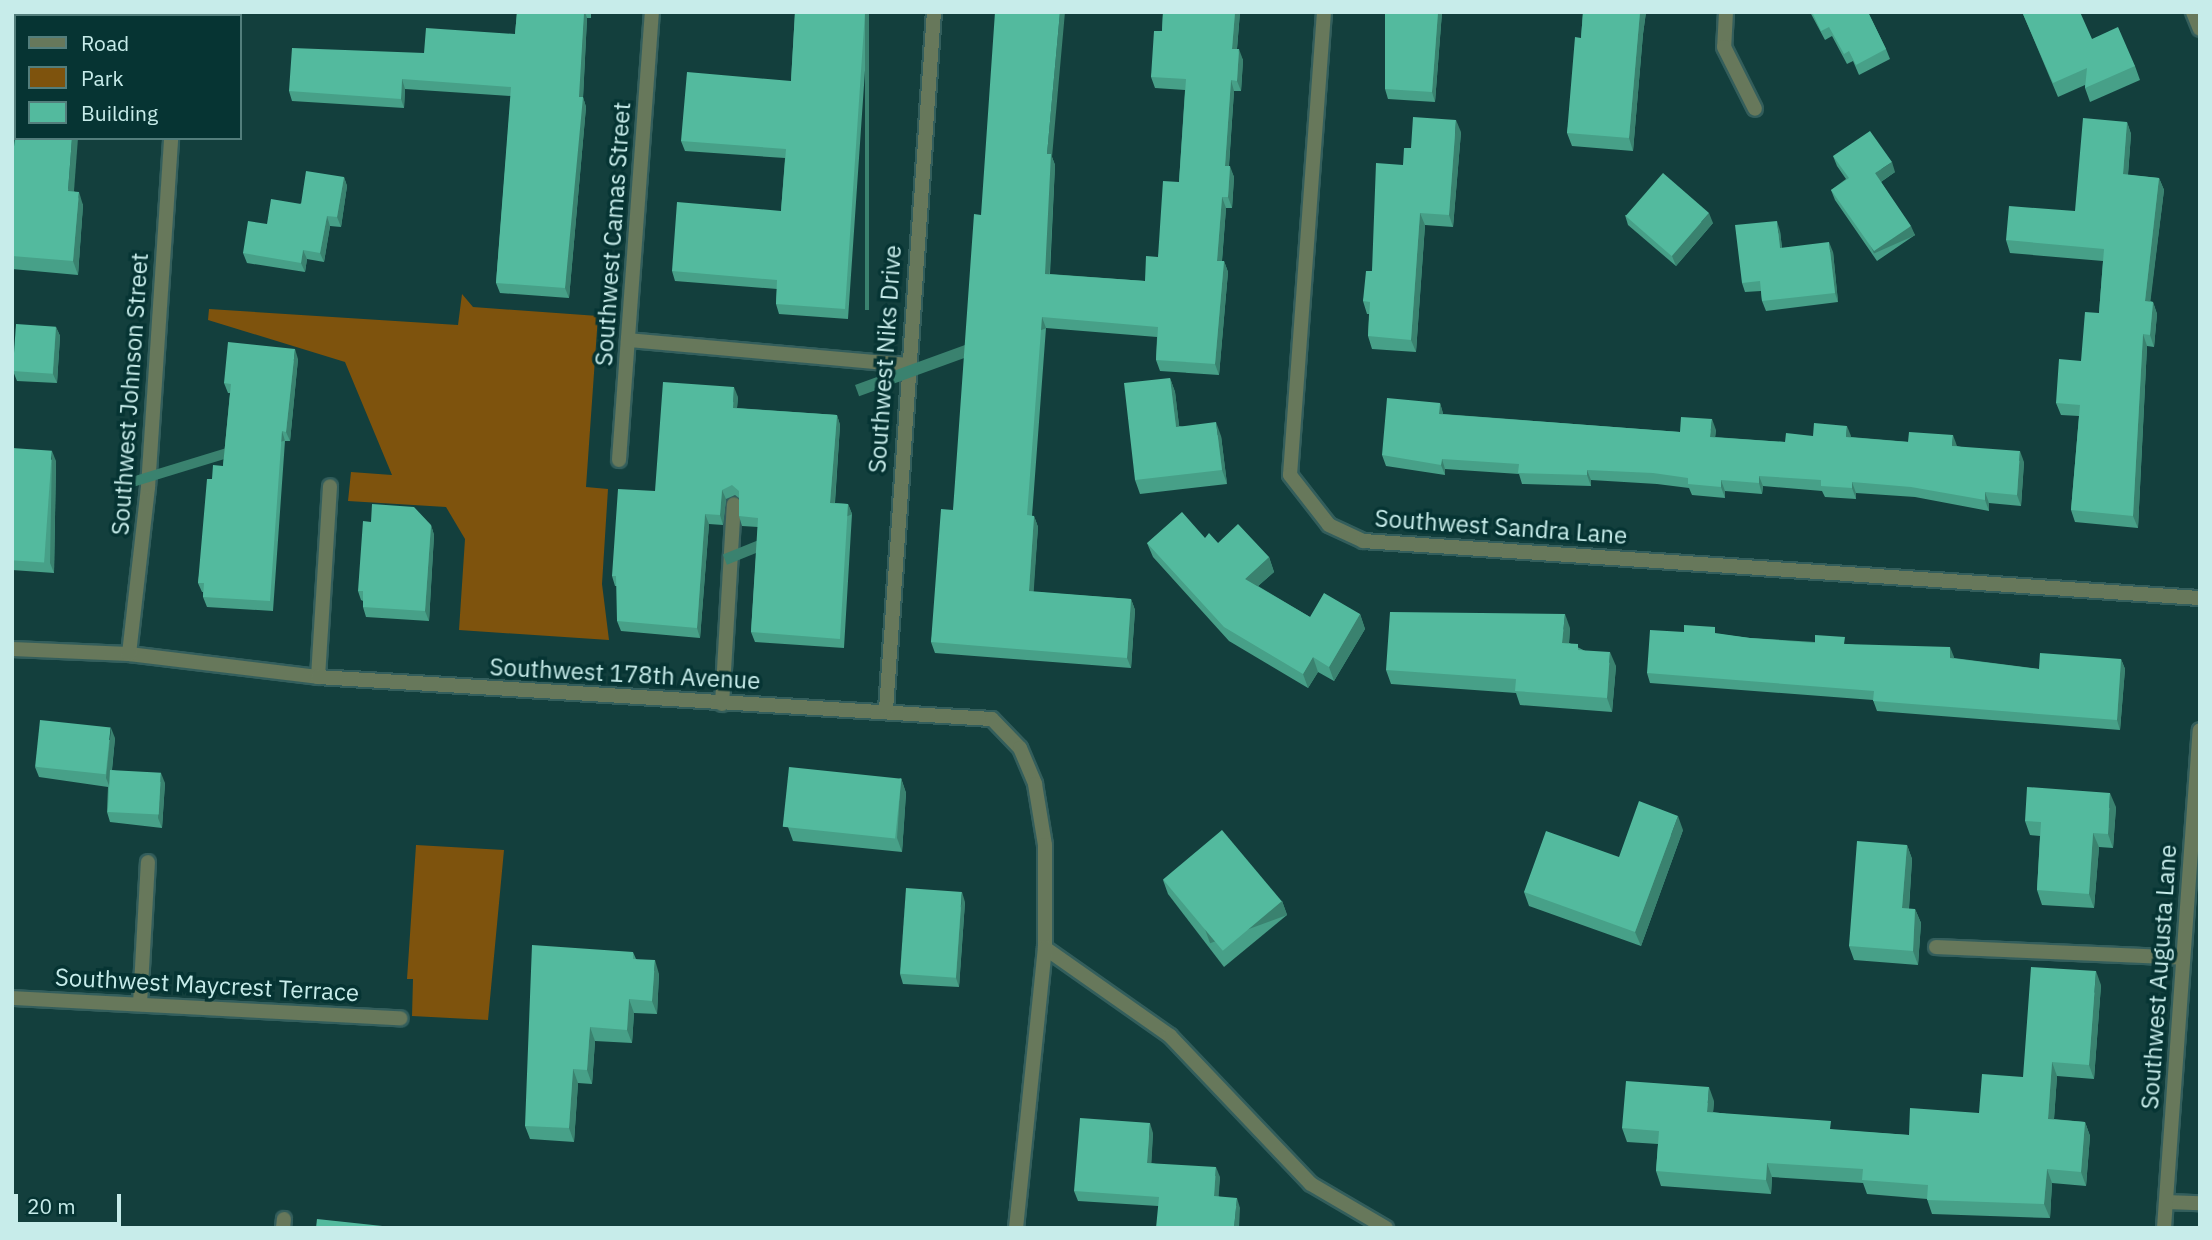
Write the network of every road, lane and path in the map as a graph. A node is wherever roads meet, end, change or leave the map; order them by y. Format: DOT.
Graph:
graph roads {
  1 [pos="652,12"];
  2 [pos="934,12"];
  3 [pos="1324,12"];
  4 [pos="1726,12"];
  5 [pos="2193,12"];
  6 [pos="2200,29"];
  7 [pos="1755,110"];
  8 [pos="171,140"];
  9 [pos="628,340"];
  10 [pos="907,365"];
  11 [pos="619,460"];
  12 [pos="330,486"];
  13 [pos="734,504"];
  14 [pos="2200,598"];
  15 [pos="12,649"];
  16 [pos="129,653"];
  17 [pos="317,677"];
  18 [pos="722,704"];
  19 [pos="886,710"];
  20 [pos="2200,730"];
  21 [pos="148,862"];
  22 [pos="1936,947"];
  23 [pos="1045,948"];
  24 [pos="2183,958"];
  25 [pos="12,998"];
  26 [pos="140,1004"];
  27 [pos="400,1018"];
  28 [pos="2166,1202"];
  29 [pos="2200,1203"];
  30 [pos="1016,1228"];
  31 [pos="1386,1228"];
  32 [pos="2164,1228"];
  1 -- 9 [label="street, Southwest Camas Street"];
  2 -- 10 [label="street, Southwest Niks Drive"];
  3 -- 14 [label="street, Southwest Sandra Lane"];
  4 -- 7 [label="street"];
  5 -- 6 [label="street"];
  8 -- 16 [label="street, Southwest Johnson Street"];
  9 -- 10 [label="street"];
  9 -- 11 [label="street, Southwest Camas Street"];
  10 -- 19 [label="street, Southwest Niks Drive"];
  12 -- 17 [label="street"];
  13 -- 18 [label="street"];
  15 -- 16 [label="street, Southwest 178th Avenue"];
  16 -- 17 [label="street, Southwest 178th Avenue"];
  17 -- 18 [label="street, Southwest 178th Avenue"];
  18 -- 19 [label="street, Southwest 178th Avenue"];
  19 -- 23 [label="street, Southwest 178th Avenue"];
  20 -- 24 [label="street, Southwest Augusta Lane"];
  21 -- 26 [label="street"];
  22 -- 24 [label="street"];
  23 -- 30 [label="street, Southwest 178th Avenue"];
  23 -- 31 [label="street"];
  24 -- 28 [label="street, Southwest Augusta Lane"];
  25 -- 26 [label="street, Southwest Maycrest Terrace"];
  26 -- 27 [label="street, Southwest Maycrest Terrace"];
  28 -- 29 [label="street"];
  28 -- 32 [label="street, Southwest Augusta Lane"];
}
